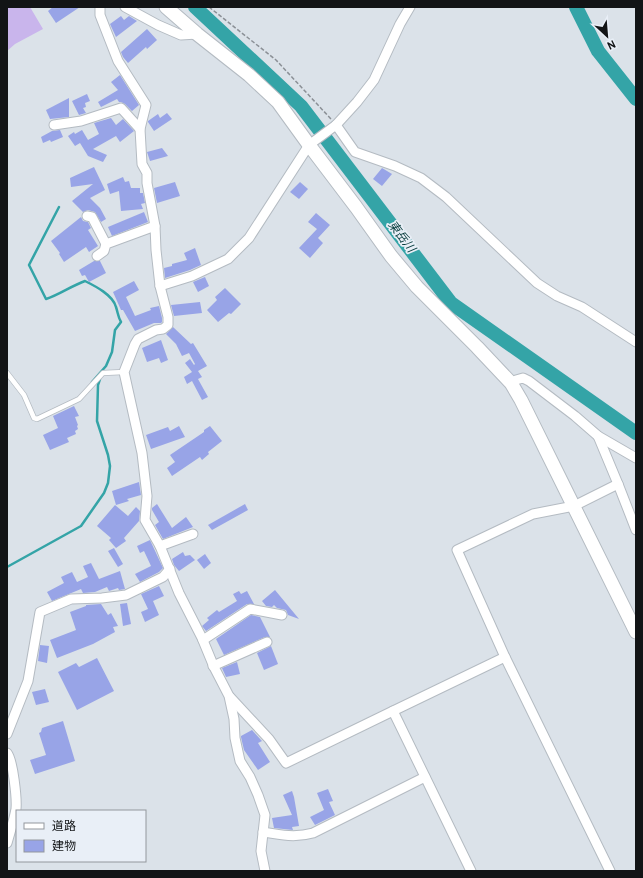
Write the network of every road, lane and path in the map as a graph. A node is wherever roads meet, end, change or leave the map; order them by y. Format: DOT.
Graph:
graph roads {
  1 [pos="100,7"];
  2 [pos="125,7"];
  3 [pos="166,7"];
  4 [pos="209,7"];
  5 [pos="410,7"];
  6 [pos="197,34"];
  7 [pos="54,125"];
  8 [pos="336,125"];
  9 [pos="140,128"];
  10 [pos="309,145"];
  11 [pos="87,216"];
  12 [pos="155,226"];
  13 [pos="106,244"];
  14 [pos="97,256"];
  15 [pos="160,286"];
  16 [pos="636,342"];
  17 [pos="124,372"];
  18 [pos="7,373"];
  19 [pos="511,384"];
  20 [pos="598,436"];
  21 [pos="636,458"];
  22 [pos="618,484"];
  23 [pos="574,506"];
  24 [pos="636,530"];
  25 [pos="193,534"];
  26 [pos="160,546"];
  27 [pos="170,569"];
  28 [pos="282,615"];
  29 [pos="636,632"];
  30 [pos="203,640"];
  31 [pos="267,642"];
  32 [pos="505,657"];
  33 [pos="213,666"];
  34 [pos="229,696"];
  35 [pos="393,711"];
  36 [pos="7,734"];
  37 [pos="7,753"];
  38 [pos="425,777"];
  39 [pos="263,832"];
  40 [pos="7,843"];
  41 [pos="265,871"];
  42 [pos="471,871"];
  43 [pos="610,871"];
  1 -- 9 [label="street"];
  2 -- 6 [label="street"];
  3 -- 6 [label="street"];
  4 -- 8 [label="path"];
  5 -- 8 [label="street"];
  6 -- 10 [label="street"];
  7 -- 9 [label="street"];
  8 -- 10 [label="street"];
  8 -- 16 [label="street"];
  9 -- 12 [label="street"];
  10 -- 15 [label="street"];
  10 -- 19 [label="street"];
  11 -- 13 [label="street"];
  12 -- 13 [label="street"];
  12 -- 15 [label="street"];
  13 -- 14 [label="street"];
  15 -- 17 [label="street"];
  17 -- 18 [label="lane"];
  17 -- 26 [label="street"];
  19 -- 20 [label="street"];
  19 -- 23 [label="street"];
  20 -- 21 [label="street"];
  20 -- 22 [label="street"];
  22 -- 23 [label="street"];
  22 -- 24 [label="street"];
  23 -- 29 [label="street"];
  23 -- 32 [label="street"];
  25 -- 26 [label="street"];
  26 -- 27 [label="street"];
  27 -- 30 [label="street"];
  27 -- 36 [label="street"];
  28 -- 30 [label="street"];
  30 -- 33 [label="street"];
  31 -- 33 [label="street"];
  32 -- 35 [label="street"];
  32 -- 43 [label="street"];
  33 -- 34 [label="street"];
  34 -- 35 [label="street"];
  34 -- 39 [label="street"];
  35 -- 38 [label="street"];
  37 -- 40 [label="street"];
  38 -- 39 [label="street"];
  38 -- 42 [label="street"];
  39 -- 41 [label="street"];
}
